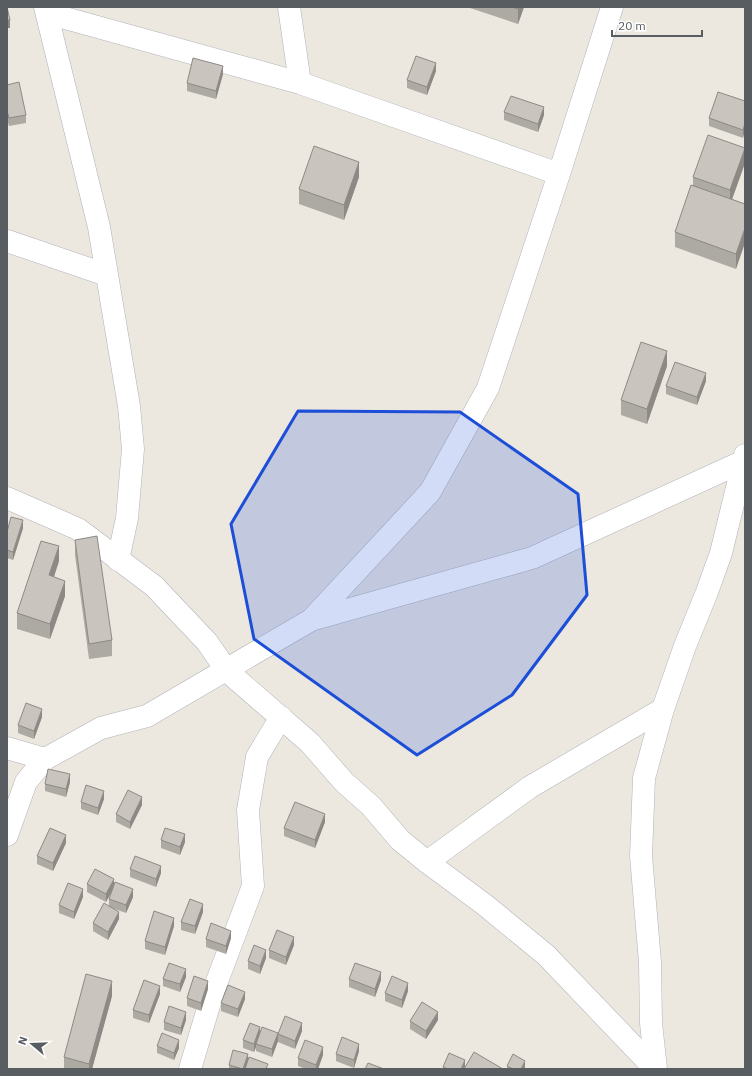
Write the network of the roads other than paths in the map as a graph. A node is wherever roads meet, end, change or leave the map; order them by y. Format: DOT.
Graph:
graph roads {
  1 [pos="289,7"];
  2 [pos="612,7"];
  3 [pos="46,10"];
  4 [pos="300,82"];
  5 [pos="560,174"];
  6 [pos="7,241"];
  7 [pos="107,275"];
  8 [pos="744,458"];
  9 [pos="7,498"];
  10 [pos="118,560"];
  11 [pos="311,620"];
  12 [pos="227,671"];
  13 [pos="663,709"];
  14 [pos="281,718"];
  15 [pos="7,748"];
  16 [pos="45,759"];
  17 [pos="7,835"];
  18 [pos="427,862"];
  19 [pos="190,1069"];
  20 [pos="655,1069"];
  1 -- 4 [label="street"];
  2 -- 5 [label="street"];
  3 -- 4 [label="street"];
  3 -- 7 [label="street"];
  4 -- 5 [label="street"];
  5 -- 11 [label="street"];
  6 -- 7 [label="street"];
  7 -- 10 [label="street"];
  8 -- 11 [label="street"];
  8 -- 13 [label="street"];
  9 -- 10 [label="street"];
  10 -- 12 [label="street"];
  11 -- 12 [label="street"];
  12 -- 14 [label="street"];
  12 -- 16 [label="street"];
  13 -- 18 [label="street"];
  13 -- 20 [label="street"];
  14 -- 18 [label="street"];
  14 -- 19 [label="street"];
  15 -- 16 [label="street"];
  16 -- 17 [label="street"];
  18 -- 20 [label="street"];
}
